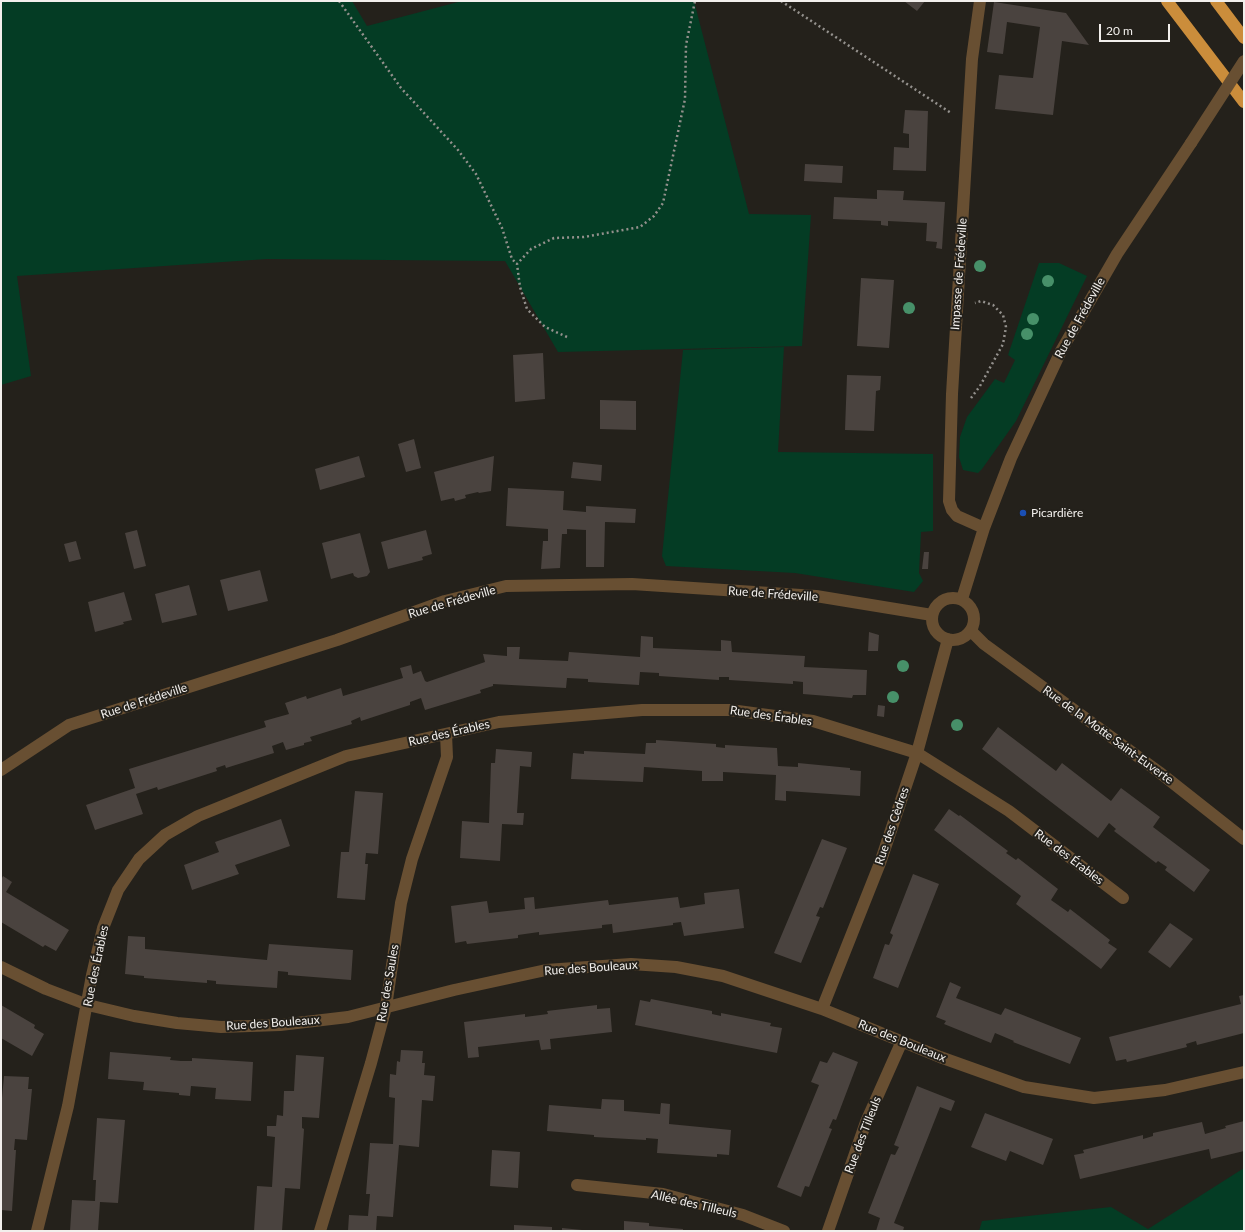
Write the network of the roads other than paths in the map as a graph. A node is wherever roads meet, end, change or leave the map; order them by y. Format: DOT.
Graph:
graph roads {
  1 [pos="980,1"];
  2 [pos="1167,1"];
  3 [pos="1216,1"];
  4 [pos="1244,38"];
  5 [pos="1244,61"];
  6 [pos="1244,102"];
  7 [pos="984,528"];
  8 [pos="962,599"];
  9 [pos="932,615"];
  10 [pos="971,631"];
  11 [pos="948,639"];
  12 [pos="446,734"];
  13 [pos="917,753"];
  14 [pos="1,770"];
  15 [pos="1244,840"];
  16 [pos="1123,898"];
  17 [pos="1,967"];
  18 [pos="88,1005"];
  19 [pos="386,1007"];
  20 [pos="822,1009"];
  21 [pos="902,1042"];
  22 [pos="1244,1072"];
  23 [pos="577,1185"];
  24 [pos="37,1231"];
  25 [pos="320,1231"];
  26 [pos="784,1231"];
  27 [pos="828,1231"];
  1 -- 7 [label="street, Impasse de Frédeville"];
  2 -- 6 [label="highway"];
  3 -- 4 [label="highway"];
  5 -- 7 [label="street, Rue de Frédeville, bridge"];
  7 -- 8 [label="street, Rue de Frédeville"];
  8 -- 9 [label="street"];
  8 -- 10 [label="street"];
  9 -- 11 [label="street"];
  9 -- 14 [label="street, Rue de Frédeville"];
  10 -- 11 [label="street"];
  10 -- 15 [label="street, Rue de la Motte Saint-Euverte"];
  11 -- 13 [label="street, Rue des Cèdres"];
  12 -- 13 [label="street, Rue des Érables"];
  12 -- 18 [label="street, Rue des Érables"];
  12 -- 19 [label="street, Rue des Saules"];
  13 -- 16 [label="street, Rue des Érables"];
  13 -- 20 [label="street, Rue des Cèdres"];
  17 -- 18 [label="street, Rue des Bouleaux"];
  18 -- 19 [label="street, Rue des Bouleaux"];
  18 -- 24 [label="street, Rue des Érables"];
  19 -- 20 [label="street, Rue des Bouleaux"];
  19 -- 25 [label="street, Rue des Saules"];
  20 -- 21 [label="street, Rue des Bouleaux"];
  21 -- 22 [label="street, Rue des Bouleaux"];
  21 -- 27 [label="street, Rue des Tilleuls"];
  23 -- 26 [label="street, Allée des Tilleuls"];
}
